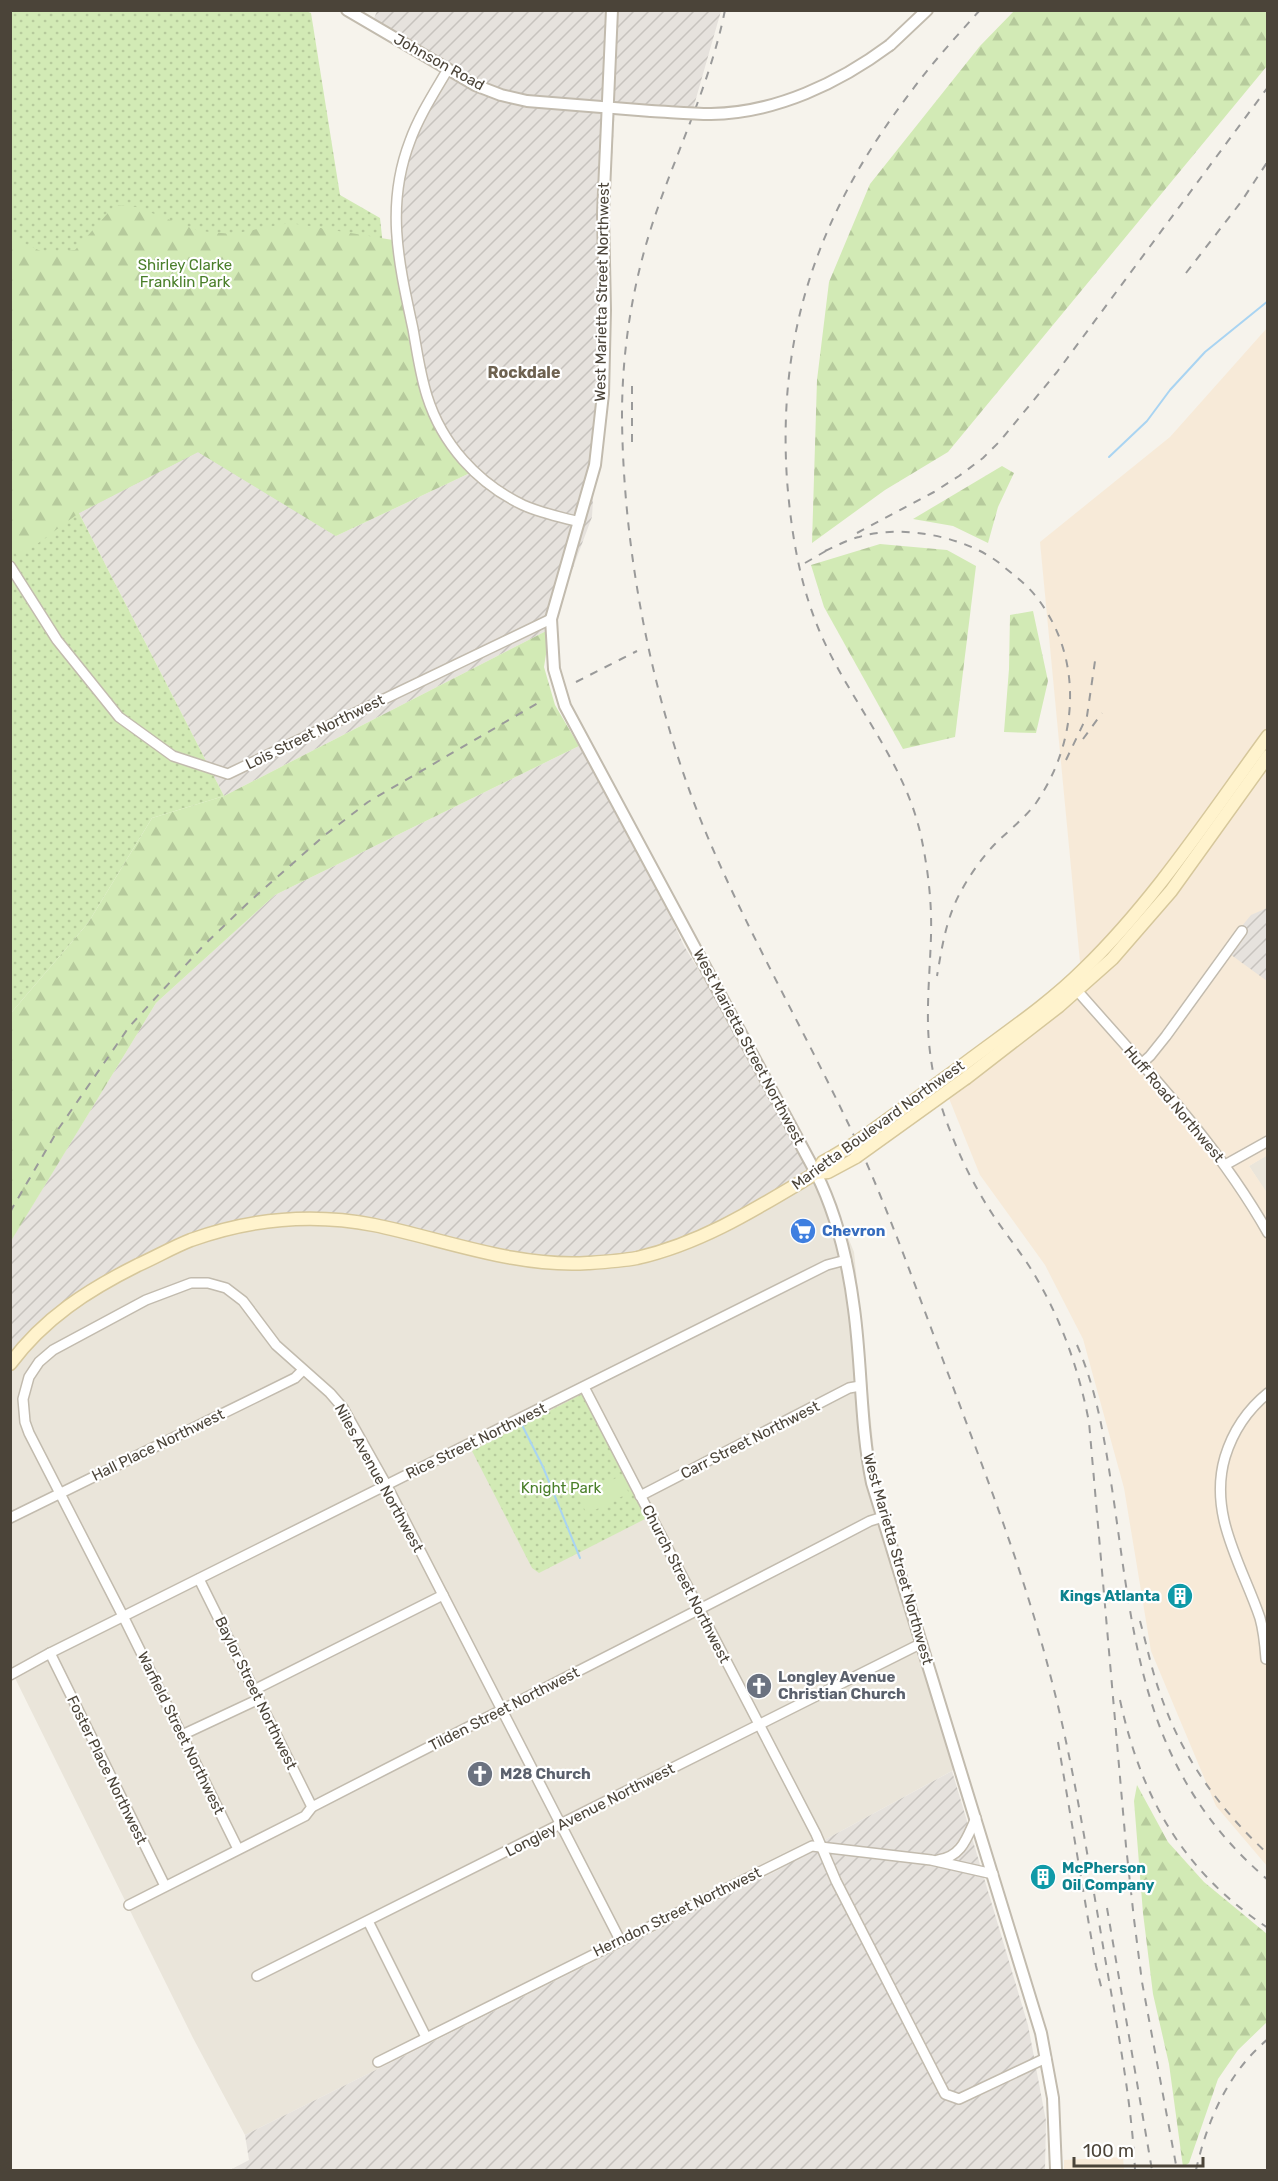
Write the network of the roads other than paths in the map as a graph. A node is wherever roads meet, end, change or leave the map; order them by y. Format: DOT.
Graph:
graph roads {
  1 [pos="347,10"];
  2 [pos="612,10"];
  3 [pos="927,10"];
  4 [pos="448,69"];
  5 [pos="606,108"];
  6 [pos="579,522"];
  7 [pos="10,566"];
  8 [pos="551,619"];
  9 [pos="1268,736"];
  10 [pos="1268,756"];
  11 [pos="1242,931"];
  12 [pos="1073,987"];
  13 [pos="1141,1064"];
  14 [pos="1268,1141"];
  15 [pos="1225,1165"];
  16 [pos="816,1173"];
  17 [pos="1268,1233"];
  18 [pos="846,1260"];
  19 [pos="10,1364"];
  20 [pos="303,1370"];
  21 [pos="860,1386"];
  22 [pos="584,1388"];
  23 [pos="1268,1393"];
  24 [pos="387,1486"];
  25 [pos="60,1493"];
  26 [pos="640,1496"];
  27 [pos="883,1517"];
  28 [pos="10,1518"];
  29 [pos="199,1579"];
  30 [pos="443,1595"];
  31 [pos="700,1611"];
  32 [pos="123,1617"];
  33 [pos="922,1643"];
  34 [pos="50,1653"];
  35 [pos="1266,1659"];
  36 [pos="11,1673"];
  37 [pos="254,1690"];
  38 [pos="259,1699"];
  39 [pos="501,1709"];
  40 [pos="760,1725"];
  41 [pos="182,1734"];
  42 [pos="312,1807"];
  43 [pos="976,1818"];
  44 [pos="561,1825"];
  45 [pos="820,1846"];
  46 [pos="238,1849"];
  47 [pos="931,1860"];
  48 [pos="993,1874"];
  49 [pos="165,1886"];
  50 [pos="129,1905"];
  51 [pos="368,1921"];
  52 [pos="620,1940"];
  53 [pos="257,1976"];
  54 [pos="426,2037"];
  55 [pos="1047,2058"];
  56 [pos="378,2062"];
  57 [pos="1056,2170"];
  1 -- 4 [label="street, Johnson Road"];
  2 -- 5 [label="street, West Marietta Street Northwest"];
  3 -- 5 [label="street, Johnson Road, bridge"];
  4 -- 5 [label="street, Johnson Road"];
  4 -- 6 [label="street"];
  5 -- 6 [label="street, West Marietta Street Northwest"];
  6 -- 8 [label="street, West Marietta Street Northwest"];
  7 -- 8 [label="street, Lois Street Northwest"];
  8 -- 16 [label="street, West Marietta Street Northwest"];
  9 -- 12 [label="main road"];
  10 -- 12 [label="main road"];
  11 -- 13 [label="street"];
  12 -- 13 [label="street, Huff Road Northwest"];
  12 -- 16 [label="main road, Marietta Boulevard Northwest, bridge"];
  13 -- 15 [label="street, Huff Road Northwest"];
  14 -- 15 [label="street"];
  15 -- 17 [label="street, Huff Road Northwest"];
  16 -- 18 [label="street, West Marietta Street Northwest"];
  16 -- 19 [label="main road, Marietta Boulevard Northwest"];
  18 -- 21 [label="street, West Marietta Street Northwest"];
  18 -- 22 [label="street, Rice Street Northwest"];
  20 -- 24 [label="street, Niles Avenue Northwest"];
  20 -- 25 [label="street, Hall Place Northwest"];
  20 -- 25 [label="street, Niles Avenue Northwest"];
  21 -- 26 [label="street, Carr Street Northwest"];
  21 -- 27 [label="street, West Marietta Street Northwest"];
  22 -- 24 [label="street, Rice Street Northwest"];
  22 -- 26 [label="street, Church Street Northwest"];
  23 -- 35 [label="street"];
  24 -- 29 [label="street, Rice Street Northwest"];
  24 -- 30 [label="street, Niles Avenue Northwest"];
  25 -- 28 [label="street, Hall Place Northwest"];
  25 -- 32 [label="street, Niles Avenue Northwest"];
  26 -- 31 [label="street, Church Street Northwest"];
  27 -- 31 [label="street, Tilden Street Northwest"];
  27 -- 33 [label="street, West Marietta Street Northwest"];
  29 -- 32 [label="street, Rice Street Northwest"];
  29 -- 37 [label="street, Baylor Street Northwest"];
  30 -- 37 [label="street"];
  30 -- 39 [label="street, Niles Avenue Northwest"];
  31 -- 39 [label="street, Tilden Street Northwest"];
  31 -- 40 [label="street, Church Street Northwest"];
  32 -- 34 [label="street, Rice Street Northwest"];
  32 -- 41 [label="street, Warfield Street Northwest"];
  33 -- 40 [label="street, Longley Avenue Northwest"];
  33 -- 43 [label="street, West Marietta Street Northwest"];
  34 -- 36 [label="street, Rice Street Northwest"];
  34 -- 49 [label="street, Foster Place Northwest"];
  37 -- 38 [label="street, Baylor Street Northwest"];
  38 -- 41 [label="street"];
  38 -- 42 [label="street, Baylor Street Northwest"];
  39 -- 42 [label="street, Tilden Street Northwest"];
  39 -- 44 [label="street, Niles Avenue Northwest"];
  40 -- 44 [label="street, Longley Avenue Northwest"];
  40 -- 45 [label="street, Church Street Northwest"];
  41 -- 46 [label="street, Warfield Street Northwest"];
  42 -- 46 [label="street, Tilden Street Northwest"];
  43 -- 47 [label="street"];
  43 -- 48 [label="street, West Marietta Street Northwest"];
  44 -- 51 [label="street, Longley Avenue Northwest"];
  44 -- 52 [label="street, Niles Avenue Northwest"];
  45 -- 47 [label="street, Herndon Street Northwest"];
  45 -- 52 [label="street, Herndon Street Northwest"];
  45 -- 55 [label="street, Church Street Northwest"];
  46 -- 49 [label="street, Tilden Street Northwest"];
  47 -- 48 [label="street, Herndon Street Northwest"];
  48 -- 55 [label="street, West Marietta Street Northwest"];
  49 -- 50 [label="street, Tilden Street Northwest"];
  51 -- 53 [label="street, Longley Avenue Northwest"];
  51 -- 54 [label="street"];
  52 -- 54 [label="street, Herndon Street Northwest"];
  54 -- 56 [label="street, Herndon Street Northwest"];
  55 -- 57 [label="street, West Marietta Street Northwest"];
}
